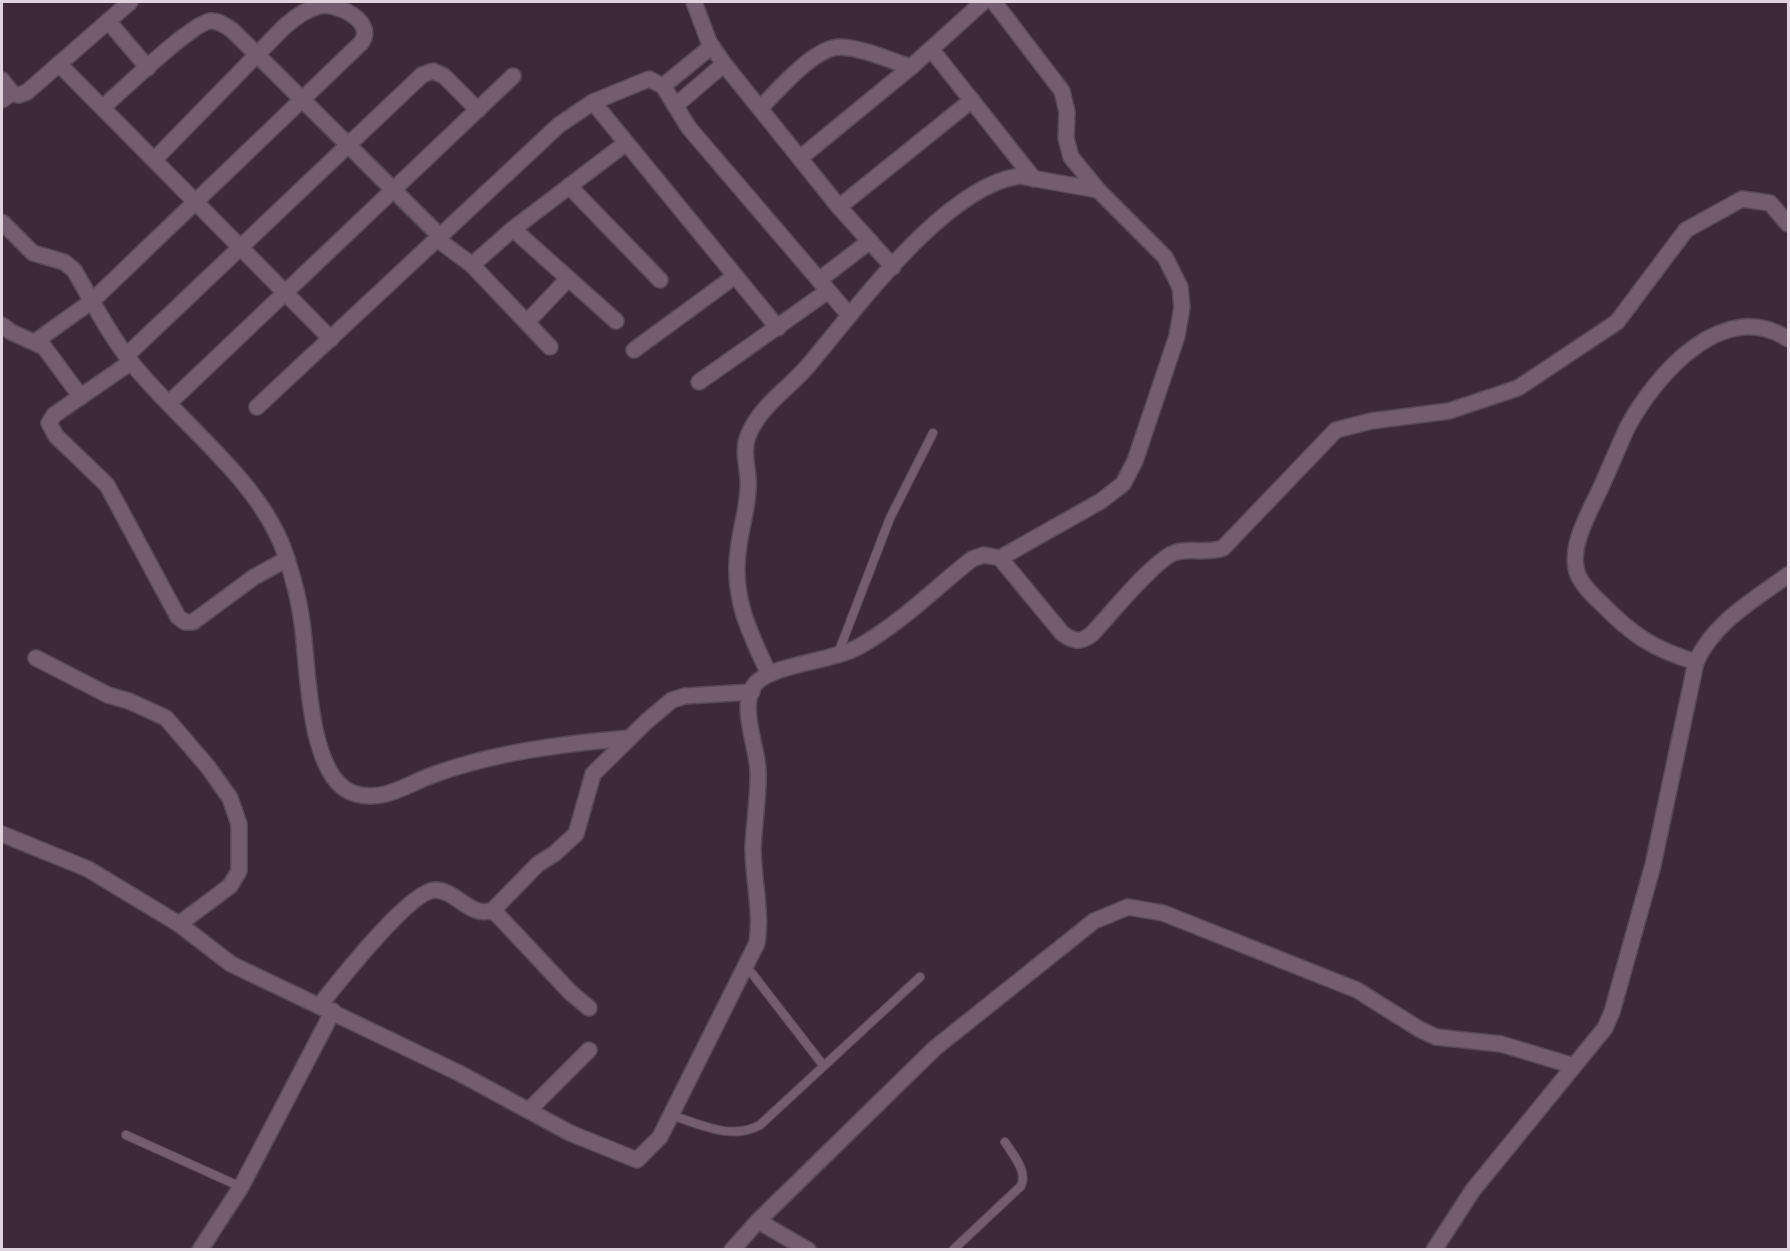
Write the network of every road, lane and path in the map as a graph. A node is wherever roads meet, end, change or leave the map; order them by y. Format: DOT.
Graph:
graph roads {
  1 [pos="130,2"];
  2 [pos="983,2"];
  3 [pos="994,2"];
  4 [pos="697,7"];
  5 [pos="108,21"];
  6 [pos="711,44"];
  7 [pos="931,49"];
  8 [pos="256,55"];
  9 [pos="60,64"];
  10 [pos="724,64"];
  11 [pos="911,67"];
  12 [pos="148,68"];
  13 [pos="513,76"];
  14 [pos="2,80"];
  15 [pos="663,86"];
  16 [pos="7,97"];
  17 [pos="972,100"];
  18 [pos="303,101"];
  19 [pos="593,102"];
  20 [pos="675,106"];
  21 [pos="103,107"];
  22 [pos="759,108"];
  23 [pos="478,110"];
  24 [pos="626,143"];
  25 [pos="347,144"];
  26 [pos="800,158"];
  27 [pos="155,159"];
  28 [pos="1034,179"];
  29 [pos="569,186"];
  30 [pos="393,190"];
  31 [pos="1098,190"];
  32 [pos="198,201"];
  33 [pos="839,207"];
  34 [pos="2,222"];
  35 [pos="1788,224"];
  36 [pos="513,229"];
  37 [pos="439,238"];
  38 [pos="870,241"];
  39 [pos="240,245"];
  40 [pos="472,265"];
  41 [pos="894,267"];
  42 [pos="735,276"];
  43 [pos="568,279"];
  44 [pos="660,280"];
  45 [pos="824,285"];
  46 [pos="285,292"];
  47 [pos="92,301"];
  48 [pos="849,315"];
  49 [pos="616,321"];
  50 [pos="527,322"];
  51 [pos="2,325"];
  52 [pos="778,328"];
  53 [pos="331,339"];
  54 [pos="1788,339"];
  55 [pos="36,341"];
  56 [pos="550,347"];
  57 [pos="634,350"];
  58 [pos="129,358"];
  59 [pos="699,382"];
  60 [pos="81,398"];
  61 [pos="169,403"];
  62 [pos="257,407"];
  63 [pos="933,433"];
  64 [pos="1000,558"];
  65 [pos="287,559"];
  66 [pos="1788,575"];
  67 [pos="836,657"];
  68 [pos="36,658"];
  69 [pos="1696,663"];
  70 [pos="769,674"];
  71 [pos="752,692"];
  72 [pos="629,738"];
  73 [pos="2,834"];
  74 [pos="493,910"];
  75 [pos="180,924"];
  76 [pos="747,967"];
  77 [pos="920,977"];
  78 [pos="589,1008"];
  79 [pos="326,1009"];
  80 [pos="589,1050"];
  81 [pos="823,1065"];
  82 [pos="1574,1066"];
  83 [pos="529,1110"];
  84 [pos="671,1115"];
  85 [pos="126,1135"];
  86 [pos="1005,1142"];
  87 [pos="242,1187"];
  88 [pos="758,1221"];
  89 [pos="201,1250"];
  90 [pos="732,1250"];
  91 [pos="808,1250"];
  92 [pos="953,1250"];
  93 [pos="1434,1250"];
  1 -- 5 [label="street"];
  2 -- 7 [label="street"];
  3 -- 31 [label="street"];
  4 -- 6 [label="street"];
  5 -- 9 [label="street"];
  5 -- 12 [label="street"];
  6 -- 10 [label="street"];
  6 -- 15 [label="street"];
  7 -- 11 [label="street"];
  7 -- 17 [label="street"];
  8 -- 12 [label="street"];
  8 -- 18 [label="street"];
  8 -- 18 [label="street"];
  8 -- 27 [label="street"];
  9 -- 16 [label="street"];
  9 -- 21 [label="street"];
  10 -- 20 [label="street"];
  10 -- 22 [label="street"];
  11 -- 22 [label="street"];
  11 -- 26 [label="street"];
  12 -- 21 [label="street"];
  13 -- 23 [label="street"];
  14 -- 16 [label="street"];
  15 -- 19 [label="street"];
  15 -- 20 [label="street"];
  17 -- 28 [label="street"];
  17 -- 33 [label="street"];
  18 -- 25 [label="street"];
  18 -- 32 [label="street"];
  19 -- 24 [label="street"];
  19 -- 37 [label="street"];
  20 -- 45 [label="street"];
  21 -- 27 [label="street"];
  22 -- 26 [label="street"];
  23 -- 25 [label="street"];
  23 -- 30 [label="street"];
  24 -- 29 [label="street"];
  24 -- 42 [label="street"];
  25 -- 30 [label="street"];
  25 -- 39 [label="street"];
  26 -- 33 [label="street"];
  27 -- 32 [label="street"];
  28 -- 31 [label="street"];
  28 -- 41 [label="street"];
  29 -- 36 [label="street"];
  29 -- 44 [label="street"];
  30 -- 37 [label="street"];
  30 -- 46 [label="street"];
  31 -- 64 [label="street"];
  32 -- 39 [label="street"];
  32 -- 47 [label="street"];
  33 -- 38 [label="street"];
  34 -- 47 [label="street"];
  35 -- 64 [label="street"];
  36 -- 40 [label="street"];
  36 -- 43 [label="street"];
  37 -- 40 [label="street"];
  37 -- 53 [label="street"];
  38 -- 41 [label="street"];
  38 -- 45 [label="street"];
  39 -- 46 [label="street"];
  39 -- 58 [label="street"];
  40 -- 50 [label="street"];
  41 -- 48 [label="street"];
  42 -- 52 [label="street"];
  42 -- 57 [label="street"];
  43 -- 49 [label="street"];
  43 -- 50 [label="street"];
  45 -- 48 [label="street"];
  45 -- 52 [label="street"];
  46 -- 53 [label="street"];
  46 -- 61 [label="street"];
  47 -- 55 [label="street"];
  47 -- 58 [label="street"];
  48 -- 70 [label="street"];
  50 -- 56 [label="street"];
  51 -- 55 [label="street"];
  52 -- 59 [label="street"];
  53 -- 62 [label="street"];
  54 -- 69 [label="street"];
  55 -- 60 [label="street"];
  58 -- 60 [label="street"];
  58 -- 61 [label="street"];
  60 -- 65 [label="street"];
  61 -- 65 [label="street"];
  63 -- 67 [label="lane"];
  64 -- 67 [label="street"];
  65 -- 72 [label="street"];
  66 -- 69 [label="street"];
  67 -- 70 [label="street"];
  68 -- 75 [label="street"];
  69 -- 82 [label="street"];
  70 -- 71 [label="street"];
  71 -- 72 [label="street"];
  71 -- 76 [label="street"];
  72 -- 74 [label="street"];
  73 -- 75 [label="street"];
  74 -- 78 [label="street"];
  74 -- 79 [label="street"];
  75 -- 79 [label="street"];
  76 -- 81 [label="lane"];
  76 -- 84 [label="street"];
  77 -- 81 [label="lane"];
  79 -- 83 [label="street"];
  79 -- 87 [label="street"];
  80 -- 83 [label="street"];
  81 -- 84 [label="lane"];
  82 -- 88 [label="street"];
  82 -- 93 [label="street"];
  83 -- 84 [label="street"];
  85 -- 87 [label="lane"];
  86 -- 92 [label="lane"];
  87 -- 89 [label="street"];
  88 -- 90 [label="street"];
  88 -- 91 [label="street"];
}
